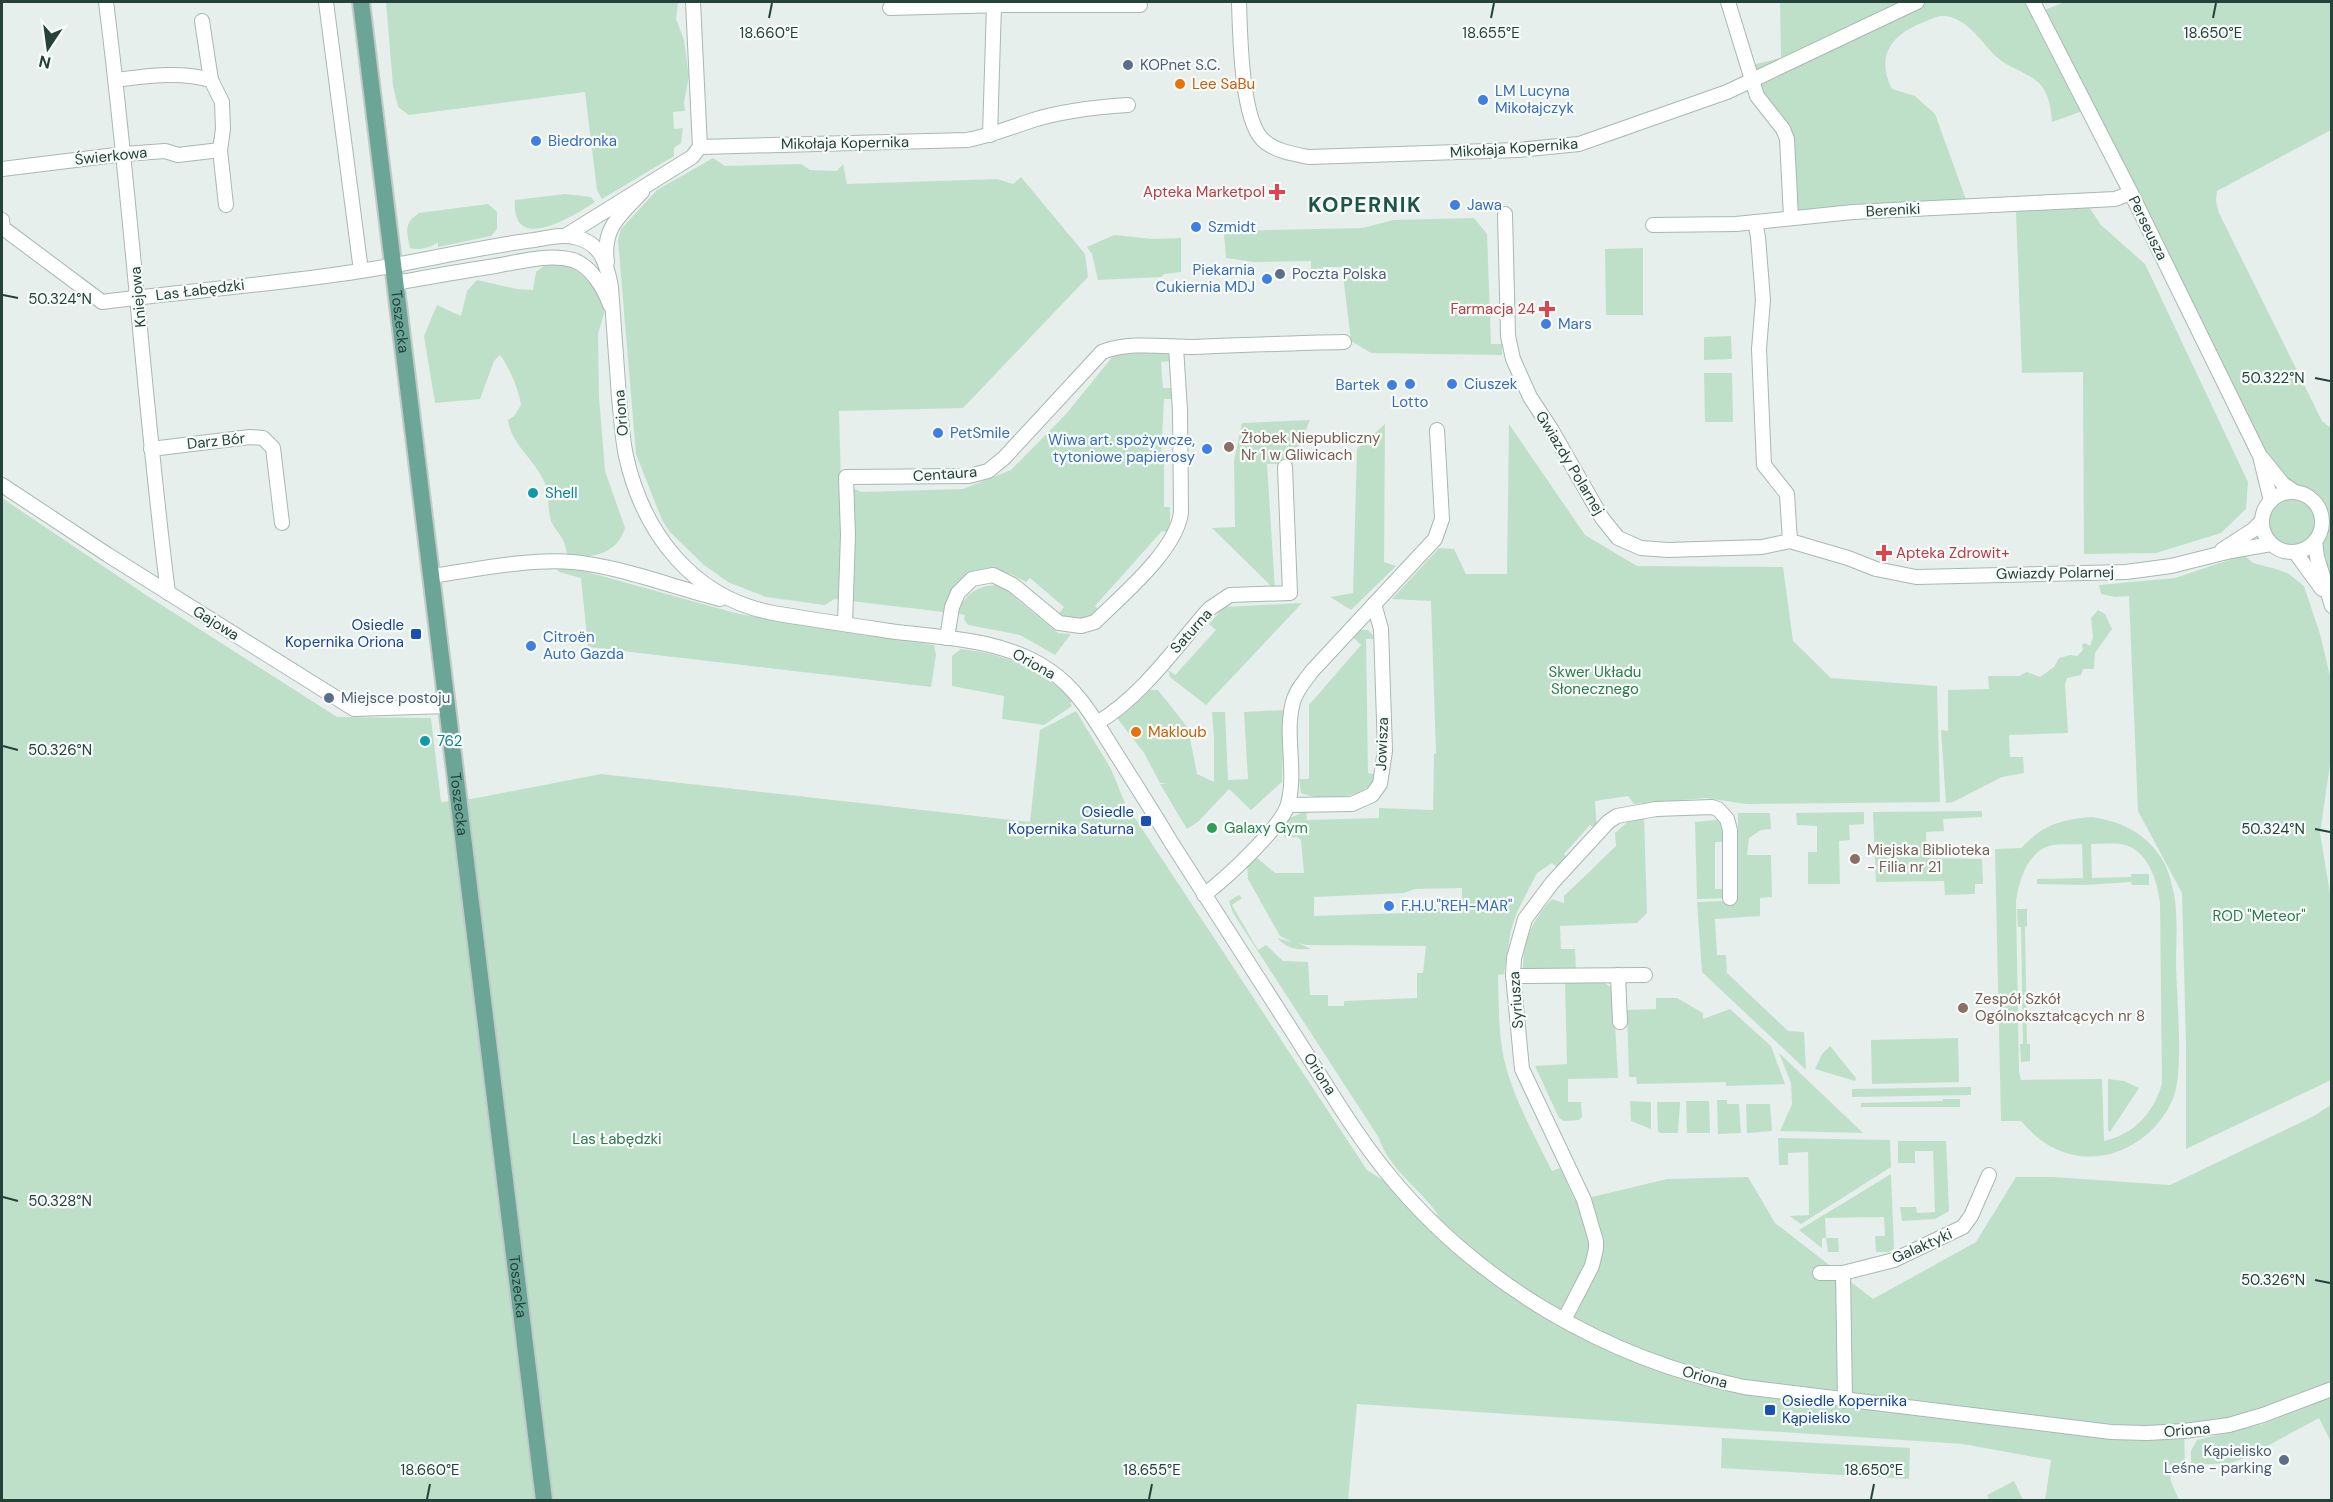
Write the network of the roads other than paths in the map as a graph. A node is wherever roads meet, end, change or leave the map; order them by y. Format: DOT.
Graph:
graph roads {
  1 [pos="106,2"];
  2 [pos="326,2"];
  3 [pos="361,2"];
  4 [pos="693,2"];
  5 [pos="1239,2"];
  6 [pos="1728,2"];
  7 [pos="1917,2"];
  8 [pos="2033,2"];
  9 [pos="994,5"];
  10 [pos="1140,6"];
  11 [pos="890,8"];
  12 [pos="202,21"];
  13 [pos="211,80"];
  14 [pos="116,81"];
  15 [pos="1751,82"];
  16 [pos="1128,105"];
  17 [pos="990,135"];
  18 [pos="700,147"];
  19 [pos="220,150"];
  20 [pos="124,154"];
  21 [pos="2,169"];
  22 [pos="649,184"];
  23 [pos="2131,193"];
  24 [pos="226,205"];
  25 [pos="1505,214"];
  26 [pos="1791,217"];
  27 [pos="2,220"];
  28 [pos="1755,222"];
  29 [pos="587,224"];
  30 [pos="1653,225"];
  31 [pos="608,232"];
  32 [pos="565,236"];
  33 [pos="579,238"];
  34 [pos="513,242"];
  35 [pos="596,248"];
  36 [pos="583,257"];
  37 [pos="566,259"];
  38 [pos="522,261"];
  39 [pos="607,264"];
  40 [pos="393,265"];
  41 [pos="361,271"];
  42 [pos="591,272"];
  43 [pos="395,283"];
  44 [pos="138,297"];
  45 [pos="613,316"];
  46 [pos="1344,342"];
  47 [pos="1176,347"];
  48 [pos="1437,430"];
  49 [pos="151,449"];
  50 [pos="2260,456"];
  51 [pos="1286,467"];
  52 [pos="2,485"];
  53 [pos="2295,492"];
  54 [pos="2271,501"];
  55 [pos="2331,501"];
  56 [pos="2316,504"];
  57 [pos="2327,519"];
  58 [pos="2261,522"];
  59 [pos="282,523"];
  60 [pos="1790,541"];
  61 [pos="2315,541"];
  62 [pos="2271,544"];
  63 [pos="2295,552"];
  64 [pos="2215,554"];
  65 [pos="431,576"];
  66 [pos="168,593"];
  67 [pos="2329,600"];
  68 [pos="737,603"];
  69 [pos="1374,604"];
  70 [pos="845,624"];
  71 [pos="947,638"];
  72 [pos="447,706"];
  73 [pos="1097,723"];
  74 [pos="1288,805"];
  75 [pos="1204,895"];
  76 [pos="1730,898"];
  77 [pos="1618,975"];
  78 [pos="1645,975"];
  79 [pos="1513,976"];
  80 [pos="1620,1022"];
  81 [pos="1989,1175"];
  82 [pos="1820,1273"];
  83 [pos="1843,1273"];
  84 [pos="1564,1320"];
  85 [pos="2331,1389"];
  86 [pos="1845,1401"];
  87 [pos="544,1500"];
  1 -- 14 [label="street, Kniejowa"];
  2 -- 41 [label="street"];
  3 -- 40 [label="main road, Toszecka"];
  4 -- 18 [label="street"];
  5 -- 15 [label="street, Mikołaja Kopernika"];
  6 -- 15 [label="street"];
  7 -- 15 [label="street, Mikołaja Kopernika"];
  8 -- 23 [label="street, Perseusza"];
  9 -- 10 [label="street"];
  9 -- 11 [label="street"];
  9 -- 17 [label="street"];
  12 -- 13 [label="street"];
  13 -- 14 [label="street"];
  13 -- 19 [label="street"];
  14 -- 20 [label="street, Kniejowa"];
  15 -- 26 [label="street"];
  16 -- 17 [label="street, Mikołaja Kopernika"];
  17 -- 18 [label="street, Mikołaja Kopernika"];
  18 -- 22 [label="street"];
  19 -- 20 [label="street, Świerkowa"];
  19 -- 24 [label="street"];
  20 -- 21 [label="street, Świerkowa"];
  20 -- 44 [label="street, Kniejowa"];
  22 -- 29 [label="street"];
  22 -- 31 [label="street"];
  23 -- 26 [label="street, Bereniki"];
  23 -- 50 [label="street, Perseusza"];
  25 -- 60 [label="street, Gwiazdy Polarnej"];
  26 -- 28 [label="street, Bereniki"];
  27 -- 44 [label="street, Las Łabędzki"];
  28 -- 30 [label="street, Bereniki"];
  28 -- 60 [label="street"];
  29 -- 32 [label="street"];
  29 -- 33 [label="street"];
  31 -- 35 [label="street"];
  31 -- 39 [label="street"];
  32 -- 33 [label="street, Oriona"];
  32 -- 34 [label="street, Oriona"];
  33 -- 35 [label="street, Oriona"];
  33 -- 36 [label="street, Oriona"];
  34 -- 38 [label="street"];
  34 -- 40 [label="street, Oriona"];
  35 -- 36 [label="street"];
  35 -- 39 [label="street, Oriona"];
  36 -- 37 [label="street"];
  36 -- 42 [label="street, Oriona"];
  37 -- 38 [label="street"];
  37 -- 42 [label="street"];
  38 -- 43 [label="street"];
  39 -- 45 [label="street, Oriona"];
  40 -- 41 [label="street, Las Łabędzki"];
  40 -- 43 [label="main road, Toszecka"];
  41 -- 44 [label="street, Las Łabędzki"];
  42 -- 45 [label="street, Oriona"];
  43 -- 65 [label="main road, Toszecka"];
  44 -- 49 [label="street, Kniejowa"];
  45 -- 68 [label="street, Oriona"];
  46 -- 47 [label="street, Centaura"];
  47 -- 70 [label="street, Centaura"];
  47 -- 71 [label="street"];
  48 -- 69 [label="street"];
  49 -- 59 [label="street, Darz Bór"];
  49 -- 66 [label="street, Kniejowa"];
  50 -- 53 [label="street, Perseusza"];
  50 -- 54 [label="street, Perseusza"];
  51 -- 73 [label="street, Saturna"];
  52 -- 66 [label="street, Gajowa"];
  53 -- 54 [label="street"];
  53 -- 56 [label="street"];
  54 -- 58 [label="street"];
  55 -- 56 [label="street"];
  56 -- 57 [label="street"];
  57 -- 61 [label="street"];
  58 -- 62 [label="street"];
  58 -- 64 [label="street, Gwiazdy Polarnej"];
  60 -- 64 [label="street, Gwiazdy Polarnej"];
  61 -- 63 [label="street"];
  61 -- 67 [label="street"];
  62 -- 63 [label="street"];
  62 -- 64 [label="street, Gwiazdy Polarnej"];
  63 -- 67 [label="street"];
  65 -- 68 [label="street"];
  65 -- 72 [label="main road, Toszecka"];
  66 -- 72 [label="street, Gajowa"];
  68 -- 70 [label="street, Oriona"];
  69 -- 74 [label="street"];
  69 -- 74 [label="street, Jowisza"];
  70 -- 71 [label="street, Oriona"];
  71 -- 73 [label="street, Oriona"];
  72 -- 87 [label="main road, Toszecka"];
  73 -- 75 [label="street, Oriona"];
  74 -- 75 [label="street"];
  75 -- 84 [label="street, Oriona"];
  76 -- 79 [label="street, Syriusza"];
  77 -- 78 [label="street"];
  77 -- 79 [label="street"];
  77 -- 80 [label="street"];
  79 -- 84 [label="street, Syriusza"];
  81 -- 83 [label="street, Galaktyki"];
  82 -- 83 [label="street, Galaktyki"];
  83 -- 86 [label="street"];
  84 -- 86 [label="street, Oriona"];
  85 -- 86 [label="street, Oriona"];
}
